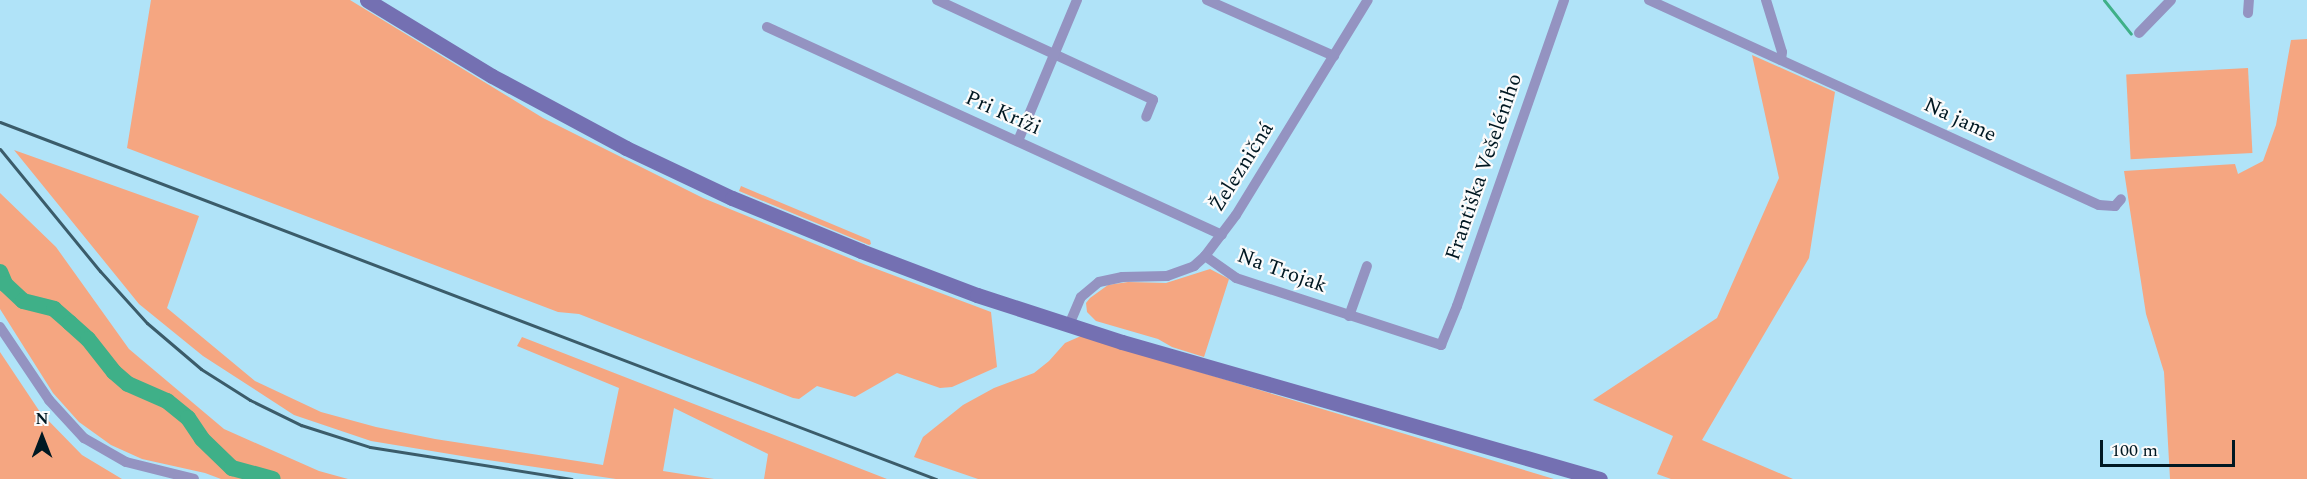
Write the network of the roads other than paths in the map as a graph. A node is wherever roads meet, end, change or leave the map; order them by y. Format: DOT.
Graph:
graph roads {
  1 [pos="367,0"];
  2 [pos="937,0"];
  3 [pos="1077,0"];
  4 [pos="1207,0"];
  5 [pos="1368,0"];
  6 [pos="1564,0"];
  7 [pos="1649,0"];
  8 [pos="1766,0"];
  9 [pos="2171,0"];
  10 [pos="2249,0"];
  11 [pos="2248,13"];
  12 [pos="767,27"];
  13 [pos="2139,33"];
  14 [pos="1055,54"];
  15 [pos="1334,56"];
  16 [pos="1781,60"];
  17 [pos="1146,117"];
  18 [pos="1018,141"];
  19 [pos="2121,199"];
  20 [pos="1222,235"];
  21 [pos="1205,256"];
  22 [pos="1367,266"];
  23 [pos="1349,316"];
  24 [pos="1069,325"];
  25 [pos="0,327"];
  26 [pos="1441,345"];
  27 [pos="194,479"];
  28 [pos="1600,479"];
  1 -- 24 [label="main road"];
  2 -- 14 [label="street"];
  3 -- 14 [label="street"];
  4 -- 15 [label="street"];
  5 -- 15 [label="street, Železničná"];
  6 -- 26 [label="street, Františka Vešeléniho"];
  7 -- 16 [label="street, Na jame"];
  8 -- 16 [label="street"];
  9 -- 13 [label="street"];
  10 -- 11 [label="street"];
  12 -- 18 [label="street, Pri Kríži"];
  14 -- 17 [label="street"];
  14 -- 18 [label="street"];
  15 -- 20 [label="street, Železničná"];
  16 -- 19 [label="street, Na jame"];
  18 -- 20 [label="street, Pri Kríži"];
  20 -- 21 [label="street, Železničná"];
  21 -- 23 [label="street, Na Trojak"];
  21 -- 24 [label="street, Železničná"];
  22 -- 23 [label="street, Na Trojak"];
  23 -- 26 [label="street, Na Trojak"];
  24 -- 28 [label="main road"];
  25 -- 27 [label="street"];
}
